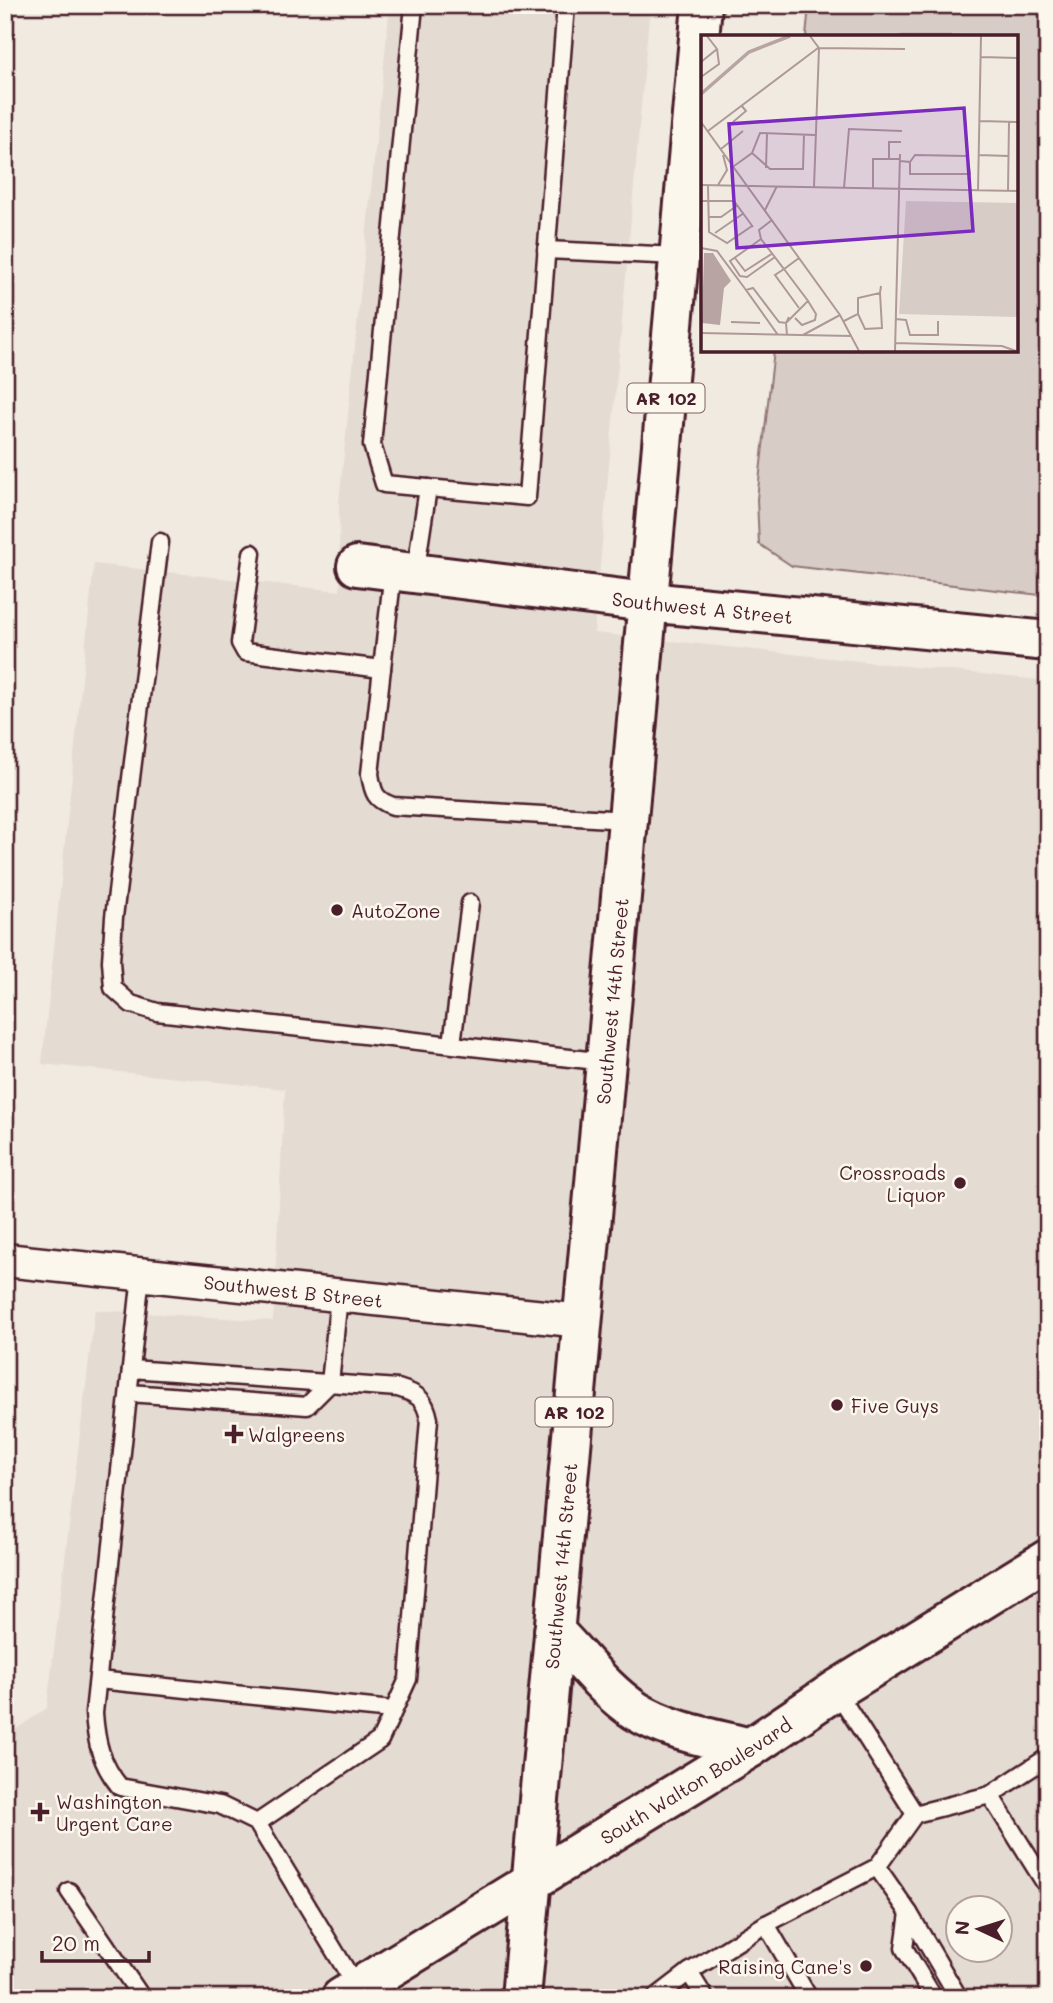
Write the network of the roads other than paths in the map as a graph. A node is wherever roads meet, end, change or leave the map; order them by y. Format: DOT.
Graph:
graph roads {
  1 [pos="414,5"];
  2 [pos="566,5"];
  3 [pos="702,5"];
  4 [pos="546,250"];
  5 [pos="679,256"];
  6 [pos="428,488"];
  7 [pos="160,542"];
  8 [pos="251,554"];
  9 [pos="388,570"];
  10 [pos="647,603"];
  11 [pos="1048,641"];
  12 [pos="382,669"];
  13 [pos="627,820"];
  14 [pos="470,903"];
  15 [pos="452,1044"];
  16 [pos="606,1062"];
  17 [pos="5,1260"];
  18 [pos="141,1275"];
  19 [pos="339,1297"];
  20 [pos="582,1321"];
  21 [pos="131,1369"];
  22 [pos="330,1383"];
  23 [pos="129,1393"];
  24 [pos="1048,1559"];
  25 [pos="554,1631"];
  26 [pos="98,1681"];
  27 [pos="836,1690"];
  28 [pos="391,1710"];
  29 [pos="750,1748"];
  30 [pos="1048,1757"];
  31 [pos="990,1795"];
  32 [pos="915,1814"];
  33 [pos="257,1823"];
  34 [pos="877,1867"];
  35 [pos="530,1884"];
  36 [pos="1048,1888"];
  37 [pos="69,1891"];
  38 [pos="909,1913"];
  39 [pos="766,1924"];
  40 [pos="689,1972"];
  41 [pos="349,1993"];
  42 [pos="142,1998"];
  43 [pos="521,1998"];
  44 [pos="655,1998"];
  45 [pos="705,1998"];
  46 [pos="808,1998"];
  47 [pos="934,1998"];
  48 [pos="960,1998"];
  1 -- 6 [label="lane"];
  2 -- 4 [label="lane"];
  3 -- 5 [label="main road, Southwest 14th Street / AR 102"];
  4 -- 5 [label="lane"];
  4 -- 6 [label="lane"];
  5 -- 10 [label="main road, Southwest 14th Street / AR 102"];
  6 -- 9 [label="lane"];
  7 -- 15 [label="lane"];
  8 -- 12 [label="lane"];
  9 -- 10 [label="main road, Southwest A Street"];
  9 -- 12 [label="lane"];
  10 -- 11 [label="main road, Southwest A Street"];
  10 -- 13 [label="main road, Southwest 14th Street / AR 102"];
  12 -- 13 [label="lane"];
  13 -- 16 [label="main road, Southwest 14th Street / AR 102"];
  14 -- 15 [label="lane"];
  15 -- 16 [label="lane"];
  16 -- 20 [label="main road, Southwest 14th Street / AR 102"];
  17 -- 18 [label="street, Southwest B Street"];
  18 -- 19 [label="street, Southwest B Street"];
  18 -- 21 [label="lane"];
  19 -- 20 [label="street, Southwest B Street"];
  19 -- 22 [label="lane"];
  20 -- 25 [label="main road, Southwest 14th Street / AR 102"];
  21 -- 22 [label="lane"];
  21 -- 23 [label="lane"];
  22 -- 23 [label="lane"];
  22 -- 28 [label="lane"];
  23 -- 26 [label="lane"];
  24 -- 27 [label="main road, South Walton Boulevard"];
  25 -- 29 [label="main road"];
  25 -- 35 [label="main road, Southwest 14th Street / AR 102"];
  26 -- 28 [label="lane"];
  26 -- 33 [label="lane"];
  27 -- 29 [label="main road, South Walton Boulevard"];
  27 -- 32 [label="lane"];
  28 -- 33 [label="lane"];
  29 -- 35 [label="main road, South Walton Boulevard"];
  30 -- 31 [label="lane"];
  31 -- 32 [label="lane"];
  31 -- 36 [label="lane"];
  32 -- 34 [label="lane"];
  33 -- 41 [label="lane"];
  34 -- 38 [label="lane"];
  34 -- 39 [label="lane"];
  35 -- 41 [label="main road, South Walton Boulevard"];
  35 -- 43 [label="main road, Southwest 14th Street / AR 102"];
  37 -- 42 [label="lane"];
  38 -- 47 [label="lane"];
  38 -- 48 [label="lane"];
  39 -- 40 [label="lane"];
  39 -- 46 [label="lane"];
  40 -- 44 [label="lane"];
  40 -- 45 [label="lane"];
}
